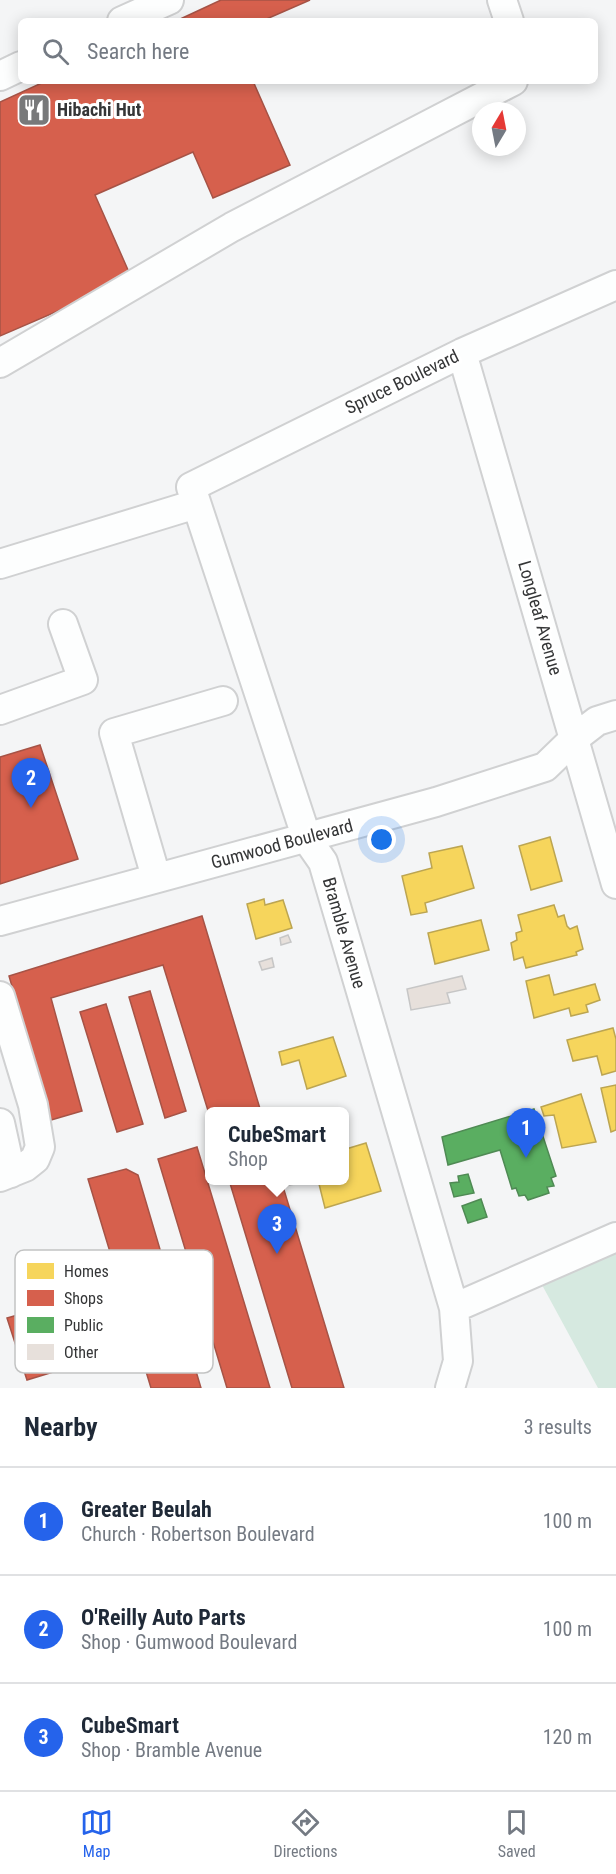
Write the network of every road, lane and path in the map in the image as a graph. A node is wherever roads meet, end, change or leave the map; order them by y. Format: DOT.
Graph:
graph roads {
  1 [pos="169,0"];
  2 [pos="502,0"];
  3 [pos="129,18"];
  4 [pos="508,18"];
  5 [pos="18,67"];
  6 [pos="0,75"];
  7 [pos="507,84"];
  8 [pos="616,285"];
  9 [pos="462,352"];
  10 [pos="0,363"];
  11 [pos="194,495"];
  12 [pos="0,564"];
  13 [pos="63,624"];
  14 [pos="223,701"];
  15 [pos="0,710"];
  16 [pos="616,715"];
  17 [pos="575,738"];
  18 [pos="307,838"];
  19 [pos="156,877"];
  20 [pos="616,885"];
  21 [pos="0,921"];
  22 [pos="0,996"];
  23 [pos="0,1123"];
  24 [pos="5,1175"];
  25 [pos="616,1237"];
  26 [pos="454,1308"];
  27 [pos="450,1388"];
  1 -- 3 [label="street"];
  2 -- 4 [label="street"];
  5 -- 6 [label="street"];
  7 -- 10 [label="street"];
  8 -- 9 [label="street, Spruce Boulevard"];
  9 -- 11 [label="street, Spruce Boulevard"];
  9 -- 17 [label="street, Longleaf Avenue"];
  11 -- 12 [label="street, Spruce Boulevard"];
  11 -- 18 [label="street, Bramble Avenue"];
  13 -- 15 [label="street"];
  14 -- 19 [label="street"];
  16 -- 17 [label="street, Gumwood Boulevard"];
  17 -- 18 [label="street, Gumwood Boulevard"];
  17 -- 20 [label="street, Longleaf Avenue"];
  18 -- 19 [label="street, Gumwood Boulevard"];
  18 -- 26 [label="street, Bramble Avenue"];
  19 -- 21 [label="street, Gumwood Boulevard"];
  22 -- 24 [label="street"];
  23 -- 24 [label="street"];
  25 -- 26 [label="street"];
  26 -- 27 [label="street, Bramble Avenue"];
}
